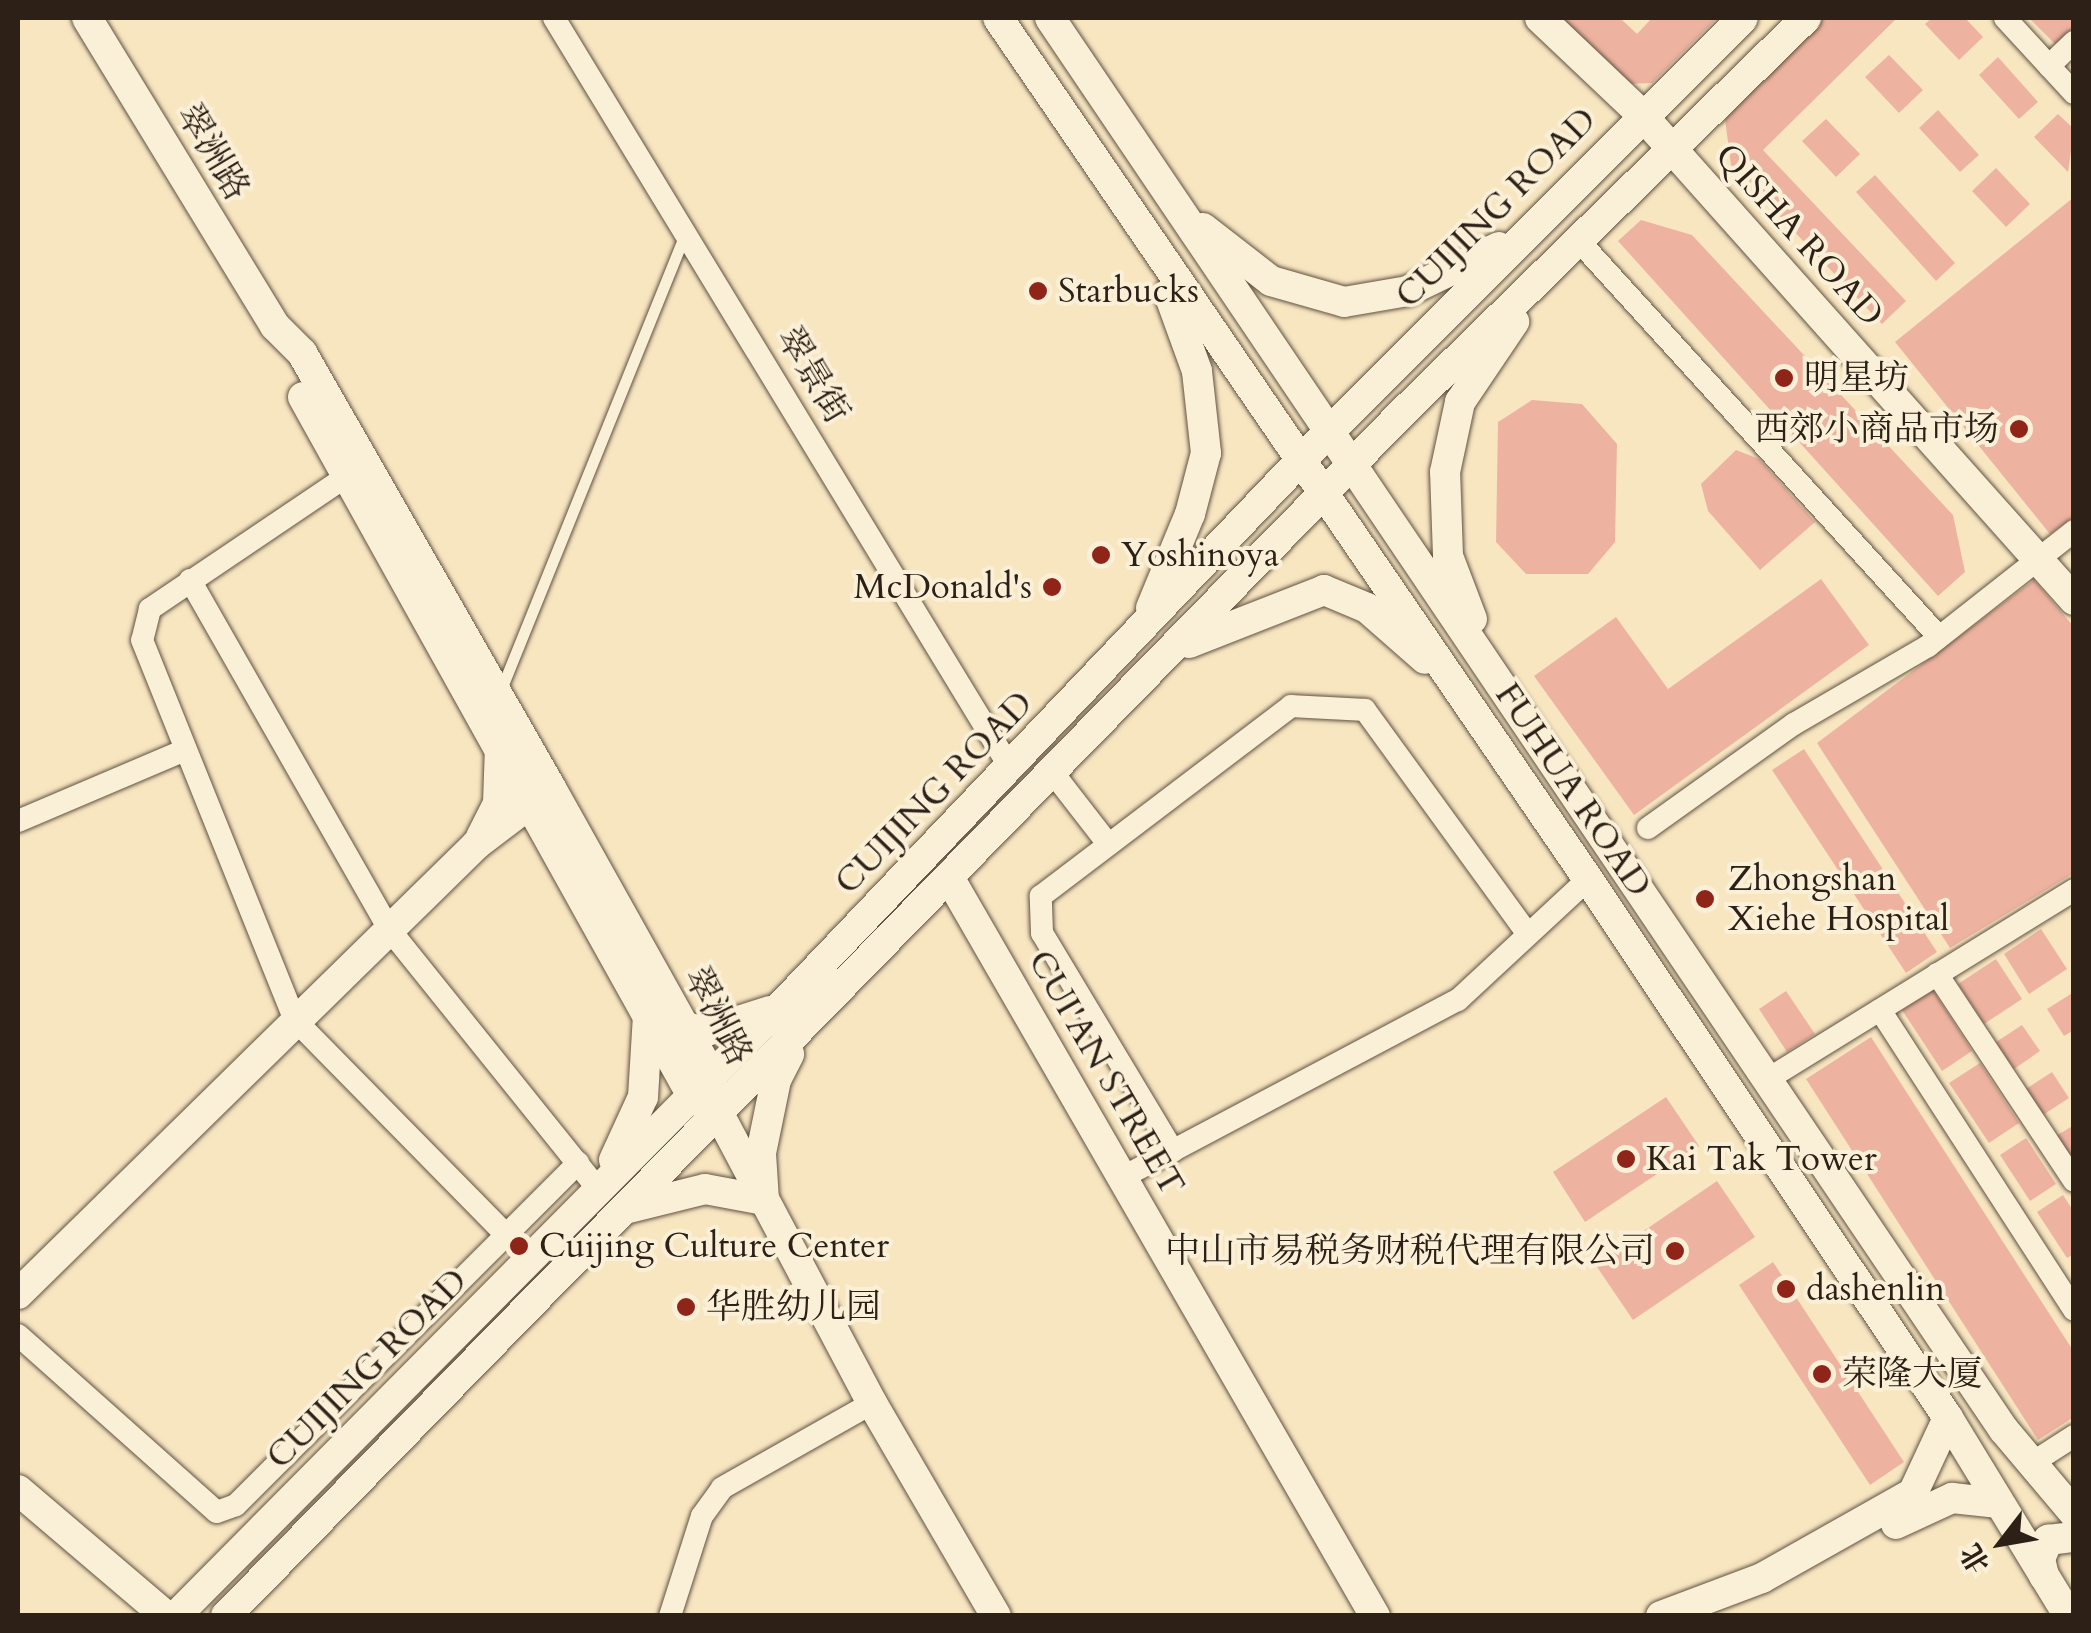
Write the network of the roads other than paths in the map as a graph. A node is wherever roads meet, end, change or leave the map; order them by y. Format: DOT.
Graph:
graph roads {
  1 [pos="87,18"];
  2 [pos="554,18"];
  3 [pos="998,18"];
  4 [pos="1050,18"];
  5 [pos="1540,18"];
  6 [pos="1743,18"];
  7 [pos="1806,18"];
  8 [pos="2005,18"];
  9 [pos="2074,42"];
  10 [pos="2049,66"];
  11 [pos="2074,93"];
  12 [pos="1641,114"];
  13 [pos="1671,148"];
  14 [pos="1179,210"];
  15 [pos="685,232"];
  16 [pos="1520,237"];
  17 [pos="1577,239"];
  18 [pos="1146,241"];
  19 [pos="1549,269"];
  20 [pos="274,326"];
  21 [pos="1330,430"];
  22 [pos="1300,461"];
  23 [pos="1353,466"];
  24 [pos="347,476"];
  25 [pos="1324,496"];
  26 [pos="2074,531"];
  27 [pos="2037,557"];
  28 [pos="190,580"];
  29 [pos="2074,600"];
  30 [pos="1144,624"];
  31 [pos="1939,637"];
  32 [pos="1168,653"];
  33 [pos="1491,668"];
  34 [pos="1460,691"];
  35 [pos="498,696"];
  36 [pos="500,744"];
  37 [pos="184,750"];
  38 [pos="1011,769"];
  39 [pos="1053,773"];
  40 [pos="541,794"];
  41 [pos="18,821"];
  42 [pos="1648,828"];
  43 [pos="477,844"];
  44 [pos="1108,844"];
  45 [pos="561,854"];
  46 [pos="1588,879"];
  47 [pos="950,880"];
  48 [pos="2074,890"];
  49 [pos="389,929"];
  50 [pos="1528,934"];
  51 [pos="1938,974"];
  52 [pos="782,1005"];
  53 [pos="1880,1010"];
  54 [pos="648,1016"];
  55 [pos="295,1020"];
  56 [pos="685,1028"];
  57 [pos="800,1032"];
  58 [pos="1768,1079"];
  59 [pos="702,1085"];
  60 [pos="719,1114"];
  61 [pos="1173,1151"];
  62 [pos="578,1163"];
  63 [pos="1123,1177"];
  64 [pos="2074,1182"];
  65 [pos="598,1189"];
  66 [pos="764,1200"];
  67 [pos="621,1211"];
  68 [pos="506,1235"];
  69 [pos="18,1294"];
  70 [pos="2074,1310"];
  71 [pos="18,1335"];
  72 [pos="872,1402"];
  73 [pos="1948,1418"];
  74 [pos="2074,1436"];
  75 [pos="2032,1463"];
  76 [pos="18,1490"];
  77 [pos="1999,1503"];
  78 [pos="2074,1513"];
  79 [pos="2074,1537"];
  80 [pos="2044,1576"];
  81 [pos="166,1616"];
  82 [pos="176,1616"];
  83 [pos="226,1616"];
  84 [pos="670,1616"];
  85 [pos="996,1616"];
  86 [pos="1376,1616"];
  87 [pos="1661,1616"];
  88 [pos="1716,1616"];
  89 [pos="2069,1616"];
  1 -- 20 [label="main road, 翠洲路"];
  2 -- 15 [label="street, 翠景街"];
  3 -- 18 [label="main road, FUHUA ROAD"];
  4 -- 14 [label="main road, FUHUA ROAD"];
  5 -- 12 [label="main road, QISHA ROAD"];
  6 -- 12 [label="main road, CUIJING ROAD"];
  7 -- 13 [label="main road, CUIJING ROAD"];
  8 -- 10 [label="street"];
  9 -- 10 [label="street"];
  10 -- 11 [label="street"];
  12 -- 13 [label="main road, QISHA ROAD"];
  12 -- 16 [label="main road, CUIJING ROAD"];
  13 -- 17 [label="main road, CUIJING ROAD"];
  13 -- 27 [label="main road, QISHA ROAD"];
  14 -- 16 [label="main road"];
  14 -- 21 [label="main road, FUHUA ROAD"];
  15 -- 35 [label="lane"];
  15 -- 38 [label="street, 翠景街"];
  16 -- 21 [label="main road, CUIJING ROAD"];
  17 -- 19 [label="main road, CUIJING ROAD"];
  17 -- 31 [label="street"];
  18 -- 22 [label="main road, FUHUA ROAD"];
  18 -- 30 [label="main road"];
  19 -- 23 [label="main road, CUIJING ROAD"];
  19 -- 33 [label="main road"];
  20 -- 24 [label="main road, 翠洲路"];
  20 -- 35 [label="main road, 翠洲路"];
  21 -- 22 [label="main road, CUIJING ROAD"];
  21 -- 23 [label="main road, FUHUA ROAD"];
  22 -- 25 [label="main road, FUHUA ROAD"];
  22 -- 30 [label="main road, CUIJING ROAD"];
  23 -- 25 [label="main road, CUIJING ROAD"];
  23 -- 33 [label="main road, FUHUA ROAD"];
  24 -- 28 [label="street"];
  24 -- 36 [label="main road, 翠洲路"];
  25 -- 32 [label="main road, CUIJING ROAD"];
  25 -- 34 [label="main road, FUHUA ROAD"];
  26 -- 27 [label="street"];
  27 -- 29 [label="main road, QISHA ROAD"];
  27 -- 31 [label="street"];
  28 -- 37 [label="street"];
  28 -- 49 [label="street"];
  30 -- 38 [label="main road, CUIJING ROAD"];
  31 -- 42 [label="street"];
  32 -- 34 [label="main road"];
  32 -- 39 [label="main road, CUIJING ROAD"];
  33 -- 58 [label="main road, FUHUA ROAD"];
  34 -- 46 [label="main road, FUHUA ROAD"];
  35 -- 40 [label="main road, 翠洲路"];
  36 -- 40 [label="main road, 翠洲路"];
  36 -- 43 [label="main road"];
  37 -- 41 [label="street"];
  37 -- 55 [label="street"];
  38 -- 52 [label="main road, CUIJING ROAD"];
  39 -- 44 [label="street"];
  39 -- 47 [label="main road, CUIJING ROAD"];
  40 -- 43 [label="main road"];
  40 -- 45 [label="main road, 翠洲路"];
  40 -- 56 [label="main road, 翠洲路"];
  43 -- 45 [label="main road"];
  43 -- 49 [label="main road"];
  44 -- 50 [label="street"];
  44 -- 61 [label="street"];
  45 -- 54 [label="main road, 翠洲路"];
  46 -- 50 [label="street"];
  46 -- 73 [label="main road, FUHUA ROAD"];
  47 -- 57 [label="main road, CUIJING ROAD"];
  47 -- 63 [label="main road, CUI'AN STREET"];
  48 -- 51 [label="street"];
  49 -- 55 [label="main road"];
  49 -- 62 [label="street"];
  50 -- 61 [label="street"];
  51 -- 53 [label="street"];
  51 -- 64 [label="street"];
  52 -- 56 [label="main road"];
  52 -- 59 [label="main road, CUIJING ROAD"];
  53 -- 58 [label="street"];
  53 -- 70 [label="street"];
  54 -- 56 [label="main road"];
  54 -- 59 [label="main road, 翠洲路"];
  54 -- 65 [label="main road"];
  55 -- 68 [label="street"];
  55 -- 69 [label="main road"];
  56 -- 59 [label="main road, 翠洲路"];
  57 -- 60 [label="main road, CUIJING ROAD"];
  57 -- 66 [label="main road"];
  58 -- 75 [label="main road, FUHUA ROAD"];
  59 -- 60 [label="main road, 翠洲路"];
  59 -- 65 [label="main road, CUIJING ROAD"];
  60 -- 66 [label="main road"];
  60 -- 67 [label="main road, CUIJING ROAD"];
  61 -- 63 [label="street"];
  62 -- 65 [label="street"];
  62 -- 68 [label="street"];
  63 -- 86 [label="main road, CUI'AN STREET"];
  65 -- 82 [label="main road, CUIJING ROAD"];
  66 -- 67 [label="main road"];
  66 -- 72 [label="main road"];
  67 -- 83 [label="main road, CUIJING ROAD"];
  68 -- 71 [label="street"];
  72 -- 84 [label="street"];
  72 -- 85 [label="main road"];
  73 -- 77 [label="main road, FUHUA ROAD"];
  73 -- 87 [label="main road"];
  74 -- 75 [label="street"];
  75 -- 78 [label="main road, FUHUA ROAD"];
  76 -- 81 [label="main road"];
  77 -- 80 [label="main road, FUHUA ROAD"];
  77 -- 88 [label="main road"];
  79 -- 80 [label="main road"];
  80 -- 89 [label="main road, FUHUA ROAD"];
}
